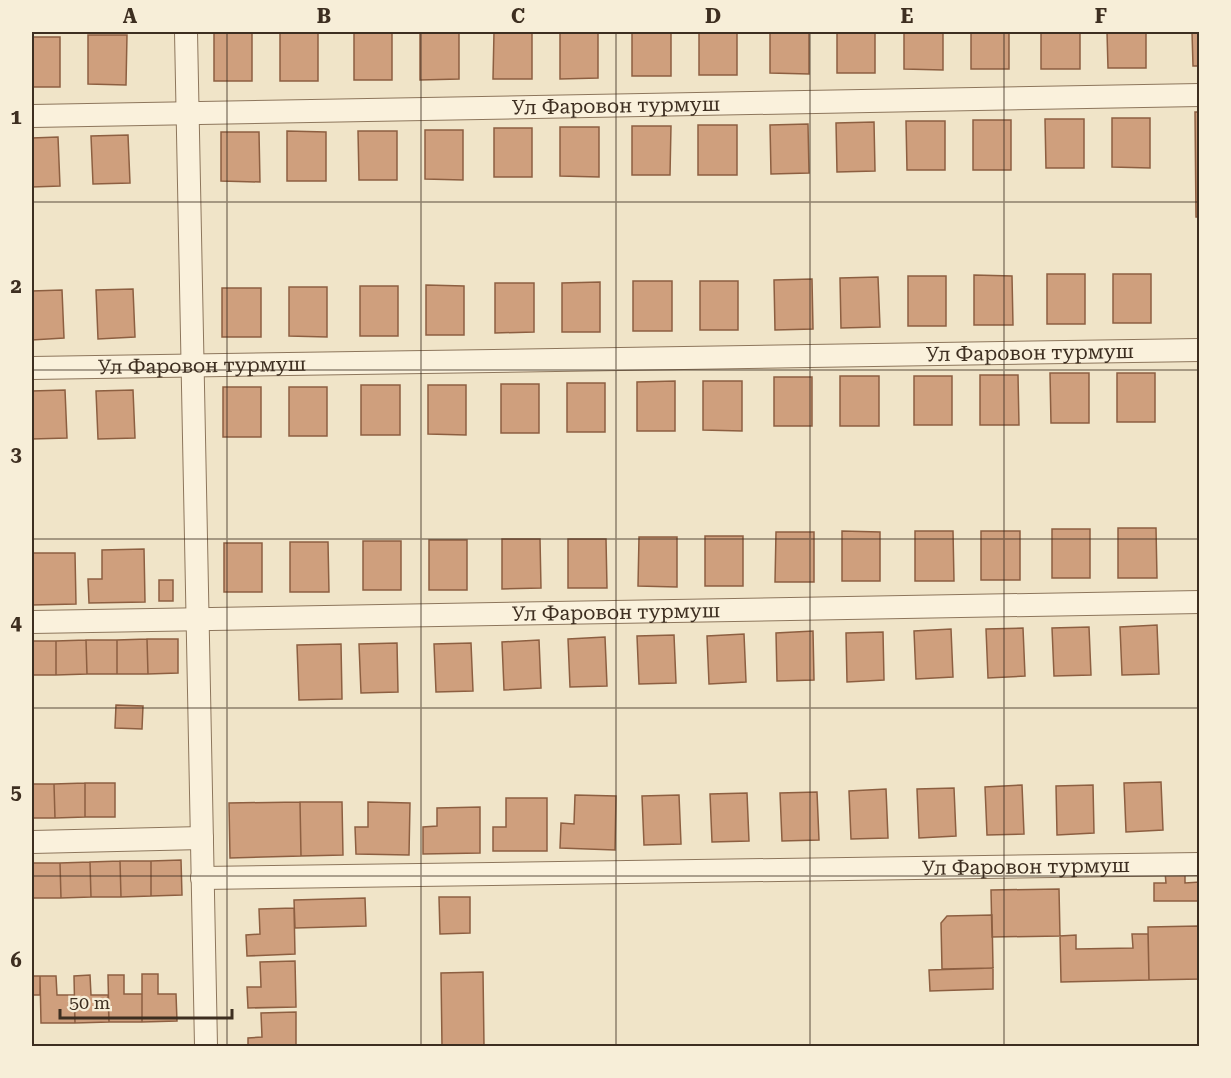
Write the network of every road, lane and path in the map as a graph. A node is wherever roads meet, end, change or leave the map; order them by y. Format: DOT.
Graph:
graph roads {
  1 [pos="186,32"];
  2 [pos="1200,95"];
  3 [pos="187,113"];
  4 [pos="32,116"];
  5 [pos="1200,350"];
  6 [pos="192,366"];
  7 [pos="32,368"];
  8 [pos="1200,602"];
  9 [pos="197,619"];
  10 [pos="32,622"];
  11 [pos="202,838"];
  12 [pos="32,842"];
  13 [pos="1200,864"];
  14 [pos="202,878"];
  15 [pos="206,1047"];
  1 -- 3 [label="street"];
  2 -- 3 [label="street, Ул Фаровон турмуш"];
  3 -- 4 [label="street, Ул Фаровон турмуш"];
  3 -- 6 [label="street"];
  5 -- 6 [label="street, Ул Фаровон турмуш"];
  6 -- 7 [label="street, Ул Фаровон турмуш"];
  6 -- 9 [label="street"];
  8 -- 9 [label="street, Ул Фаровон турмуш"];
  9 -- 10 [label="street, Ул Фаровон турмуш"];
  9 -- 11 [label="street"];
  11 -- 12 [label="street"];
  11 -- 14 [label="street"];
  13 -- 14 [label="street, Ул Фаровон турмуш"];
  14 -- 15 [label="street"];
}
